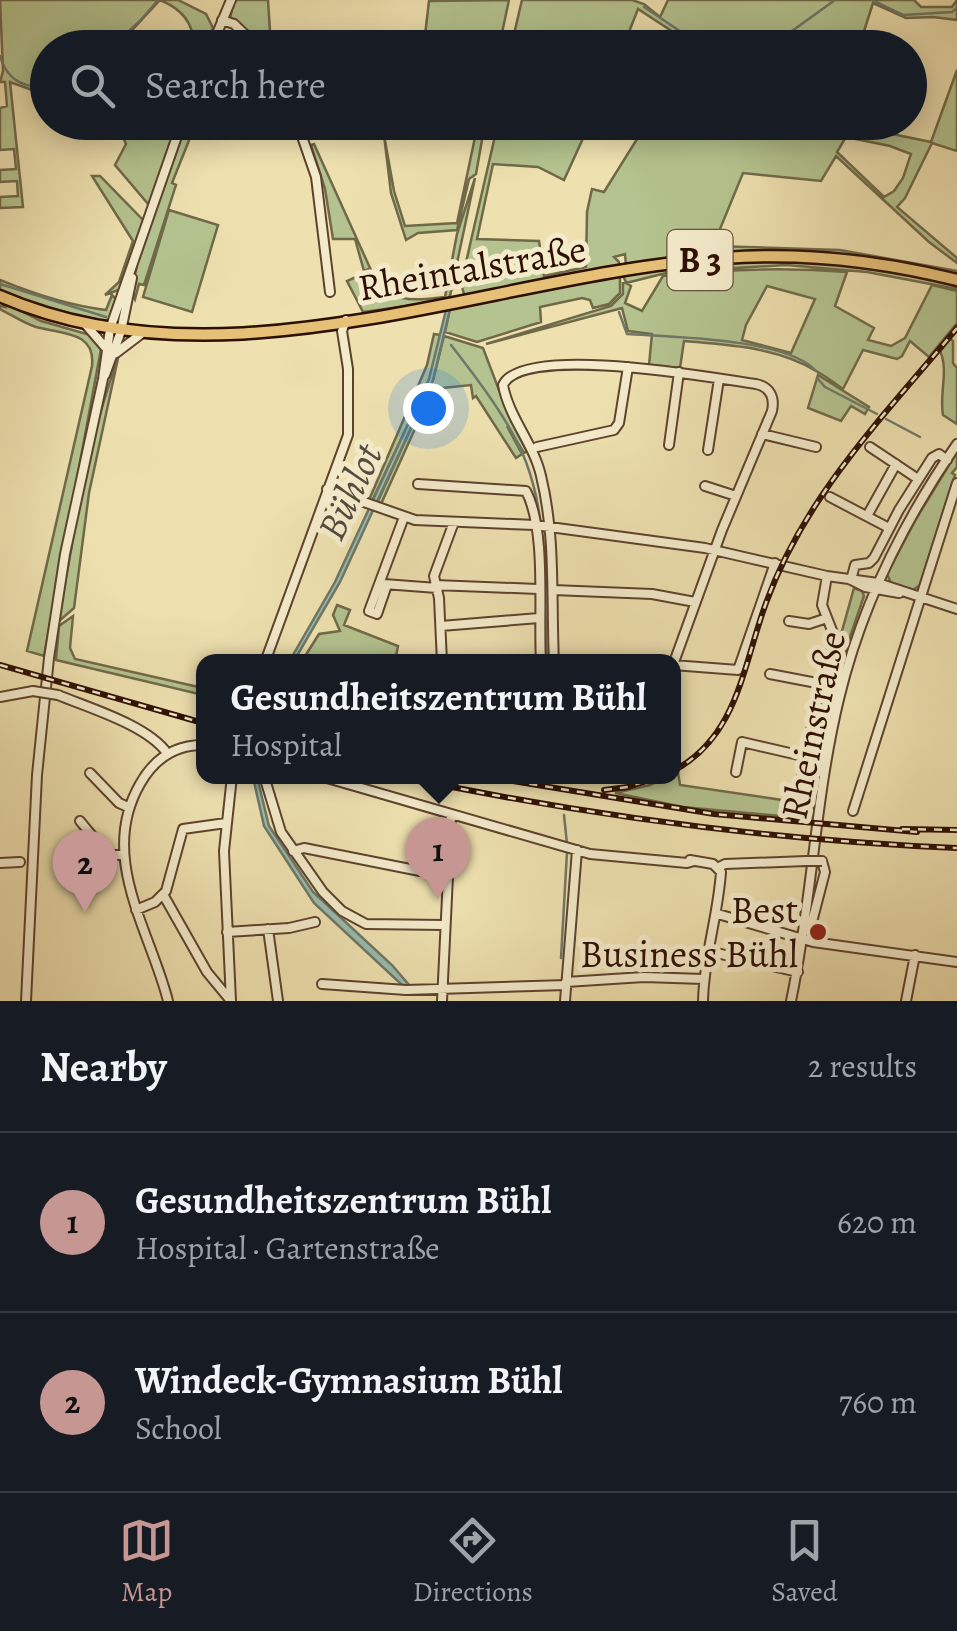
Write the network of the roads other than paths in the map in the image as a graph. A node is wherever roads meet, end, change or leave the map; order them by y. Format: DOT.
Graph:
graph roads {
  1 [pos="231,0"];
  2 [pos="222,20"];
  3 [pos="218,30"];
  4 [pos="240,30"];
  5 [pos="176,140"];
  6 [pos="304,140"];
  7 [pos="134,267"];
  8 [pos="957,280"];
  9 [pos="330,292"];
  10 [pos="0,296"];
  11 [pos="126,310"];
  12 [pos="346,320"];
  13 [pos="86,325"];
  14 [pos="313,325"];
  15 [pos="116,330"];
  16 [pos="145,334"];
  17 [pos="345,345"];
  18 [pos="110,352"];
  19 [pos="628,367"];
  20 [pos="680,372"];
  21 [pos="719,379"];
  22 [pos="762,434"];
  23 [pos="957,444"];
  24 [pos="668,445"];
  25 [pos="816,447"];
  26 [pos="870,448"];
  27 [pos="534,449"];
  28 [pos="708,450"];
  29 [pos="946,460"];
  30 [pos="896,464"];
  31 [pos="918,478"];
  32 [pos="957,483"];
  33 [pos="418,484"];
  34 [pos="705,486"];
  35 [pos="328,490"];
  36 [pos="736,496"];
  37 [pos="830,497"];
  38 [pos="953,510"];
  39 [pos="867,516"];
  40 [pos="404,517"];
  41 [pos="454,522"];
  42 [pos="542,526"];
  43 [pos="890,528"];
  44 [pos="716,550"];
  45 [pos="775,563"];
  46 [pos="827,576"];
  47 [pos="851,580"];
  48 [pos="436,586"];
  49 [pos="877,586"];
  50 [pos="538,589"];
  51 [pos="552,590"];
  52 [pos="921,598"];
  53 [pos="695,602"];
  54 [pos="957,609"];
  55 [pos="539,618"];
  56 [pos="827,618"];
  57 [pos="789,620"];
  58 [pos="441,626"];
  59 [pos="268,654"];
  60 [pos="442,654"];
  61 [pos="541,654"];
  62 [pos="554,654"];
  63 [pos="677,654"];
  64 [pos="681,666"];
  65 [pos="770,674"];
  66 [pos="822,684"];
  67 [pos="0,696"];
  68 [pos="196,747"];
  69 [pos="166,753"];
  70 [pos="807,757"];
  71 [pos="736,772"];
  72 [pos="90,773"];
  73 [pos="231,784"];
  74 [pos="266,784"];
  75 [pos="348,784"];
  76 [pos="800,788"];
  77 [pos="128,807"];
  78 [pos="853,811"];
  79 [pos="451,814"];
  80 [pos="80,821"];
  81 [pos="226,823"];
  82 [pos="571,848"];
  83 [pos="293,850"];
  84 [pos="124,855"];
  85 [pos="20,862"];
  86 [pos="0,863"];
  87 [pos="716,866"];
  88 [pos="447,872"];
  89 [pos="164,896"];
  90 [pos="136,910"];
  91 [pos="718,914"];
  92 [pos="315,922"];
  93 [pos="444,926"];
  94 [pos="811,926"];
  95 [pos="268,928"];
  96 [pos="227,932"];
  97 [pos="802,938"];
  98 [pos="708,951"];
  99 [pos="915,955"];
  100 [pos="957,962"];
  101 [pos="798,972"];
  102 [pos="703,978"];
  103 [pos="322,984"];
  104 [pos="562,984"];
  105 [pos="442,988"];
  106 [pos="406,992"];
  107 [pos="24,998"];
  108 [pos="168,1001"];
  109 [pos="231,1001"];
  110 [pos="278,1001"];
  111 [pos="442,1001"];
  112 [pos="565,1001"];
  113 [pos="703,1001"];
  114 [pos="791,1001"];
  115 [pos="906,1001"];
  1 -- 2 [label="street"];
  2 -- 3 [label="street"];
  2 -- 4 [label="street"];
  5 -- 7 [label="street"];
  6 -- 9 [label="street"];
  7 -- 11 [label="street"];
  7 -- 15 [label="street"];
  8 -- 12 [label="main road, Rheintalstraße / B 3"];
  10 -- 13 [label="main road, Rheintalstraße / B 3"];
  11 -- 15 [label="street"];
  11 -- 16 [label="street"];
  12 -- 14 [label="main road, Rheintalstraße / B 3"];
  12 -- 17 [label="street"];
  13 -- 15 [label="main road, Rheintalstraße / B 3"];
  13 -- 18 [label="street"];
  14 -- 16 [label="main road, Rheintalstraße / B 3"];
  14 -- 17 [label="street"];
  15 -- 16 [label="main road, Rheintalstraße / B 3"];
  15 -- 18 [label="street"];
  16 -- 18 [label="street"];
  17 -- 35 [label="street"];
  18 -- 107 [label="street"];
  19 -- 20 [label="street"];
  19 -- 27 [label="street"];
  19 -- 27 [label="street"];
  20 -- 21 [label="street"];
  20 -- 24 [label="street"];
  21 -- 22 [label="street"];
  21 -- 28 [label="street"];
  22 -- 25 [label="street"];
  22 -- 36 [label="street"];
  23 -- 29 [label="street, Rheinstraße"];
  26 -- 30 [label="street"];
  27 -- 42 [label="street"];
  29 -- 31 [label="street"];
  29 -- 49 [label="street, Rheinstraße"];
  30 -- 31 [label="street"];
  30 -- 39 [label="street"];
  31 -- 43 [label="street"];
  32 -- 38 [label="street"];
  33 -- 42 [label="street"];
  34 -- 36 [label="street"];
  35 -- 40 [label="street"];
  35 -- 59 [label="street"];
  36 -- 44 [label="street"];
  37 -- 39 [label="street"];
  38 -- 52 [label="street"];
  39 -- 43 [label="street"];
  40 -- 41 [label="street"];
  40 -- 48 [label="street"];
  41 -- 42 [label="street"];
  41 -- 48 [label="street"];
  42 -- 44 [label="street"];
  42 -- 50 [label="street"];
  42 -- 51 [label="street"];
  43 -- 47 [label="street"];
  44 -- 45 [label="street"];
  44 -- 53 [label="street"];
  45 -- 46 [label="street"];
  45 -- 64 [label="street"];
  46 -- 47 [label="street"];
  46 -- 56 [label="street"];
  47 -- 49 [label="street"];
  48 -- 50 [label="street"];
  48 -- 58 [label="street"];
  49 -- 52 [label="street"];
  49 -- 97 [label="street, Rheinstraße"];
  50 -- 55 [label="street"];
  51 -- 53 [label="street"];
  51 -- 62 [label="street"];
  52 -- 54 [label="street"];
  52 -- 78 [label="street"];
  53 -- 63 [label="street"];
  55 -- 58 [label="street"];
  55 -- 61 [label="street"];
  56 -- 57 [label="street"];
  56 -- 66 [label="street"];
  58 -- 60 [label="street"];
  65 -- 66 [label="street"];
  66 -- 70 [label="street"];
  67 -- 69 [label="street, bridge"];
  68 -- 69 [label="street"];
  69 -- 77 [label="street"];
  70 -- 71 [label="street"];
  70 -- 76 [label="street"];
  72 -- 77 [label="street"];
  73 -- 81 [label="street"];
  74 -- 83 [label="street"];
  75 -- 79 [label="street, Rheinstraße"];
  77 -- 84 [label="street"];
  79 -- 82 [label="street, Rheinstraße"];
  79 -- 88 [label="street"];
  80 -- 84 [label="street"];
  81 -- 89 [label="street"];
  81 -- 96 [label="street"];
  82 -- 87 [label="street, Rheinstraße"];
  82 -- 104 [label="street"];
  83 -- 88 [label="street"];
  83 -- 93 [label="street"];
  84 -- 90 [label="street"];
  85 -- 86 [label="street"];
  87 -- 91 [label="street"];
  87 -- 94 [label="street, Rheinstraße, bridge"];
  88 -- 93 [label="street"];
  89 -- 90 [label="street"];
  89 -- 109 [label="street"];
  90 -- 108 [label="street"];
  91 -- 97 [label="street"];
  91 -- 98 [label="street"];
  92 -- 95 [label="street"];
  93 -- 105 [label="street"];
  95 -- 96 [label="street"];
  95 -- 110 [label="street"];
  96 -- 109 [label="street"];
  97 -- 99 [label="street"];
  97 -- 101 [label="street, Rheinstraße"];
  98 -- 101 [label="street"];
  98 -- 102 [label="street"];
  99 -- 100 [label="street"];
  99 -- 115 [label="street"];
  101 -- 114 [label="street, Rheinstraße"];
  102 -- 104 [label="street"];
  102 -- 113 [label="street"];
  103 -- 106 [label="street"];
  104 -- 105 [label="street"];
  104 -- 112 [label="street"];
  105 -- 106 [label="street"];
  105 -- 111 [label="street"];
}
